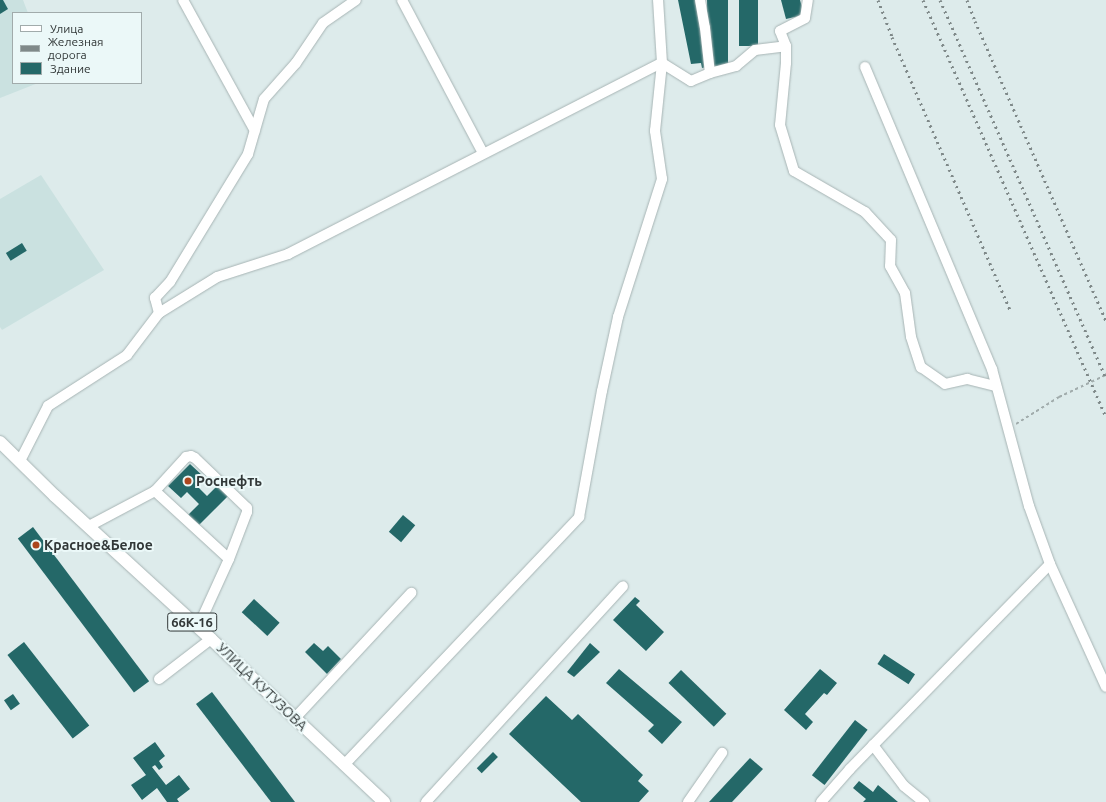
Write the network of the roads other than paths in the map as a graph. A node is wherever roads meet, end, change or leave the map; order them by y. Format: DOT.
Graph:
graph roads {
  1 [pos="183,0"];
  2 [pos="356,0"];
  3 [pos="402,0"];
  4 [pos="658,0"];
  5 [pos="700,0"];
  6 [pos="808,0"];
  7 [pos="786,46"];
  8 [pos="662,63"];
  9 [pos="866,67"];
  10 [pos="710,73"];
  11 [pos="255,132"];
  12 [pos="483,153"];
  13 [pos="159,313"];
  14 [pos="996,386"];
  15 [pos="0,442"];
  16 [pos="20,461"];
  17 [pos="155,491"];
  18 [pos="89,526"];
  19 [pos="229,559"];
  20 [pos="1050,564"];
  21 [pos="623,586"];
  22 [pos="411,593"];
  23 [pos="198,627"];
  24 [pos="211,639"];
  25 [pos="159,679"];
  26 [pos="1106,687"];
  27 [pos="295,718"];
  28 [pos="873,745"];
  29 [pos="722,753"];
  30 [pos="344,765"];
  31 [pos="384,802"];
  32 [pos="426,802"];
  33 [pos="688,802"];
  34 [pos="821,802"];
  35 [pos="924,802"];
  1 -- 11 [label="street"];
  2 -- 11 [label="street"];
  3 -- 12 [label="street"];
  4 -- 8 [label="street"];
  5 -- 10 [label="street"];
  6 -- 7 [label="street"];
  7 -- 10 [label="street"];
  7 -- 14 [label="street"];
  8 -- 10 [label="street"];
  8 -- 12 [label="street"];
  8 -- 30 [label="street"];
  9 -- 14 [label="street"];
  11 -- 13 [label="street"];
  12 -- 13 [label="street"];
  13 -- 16 [label="street"];
  14 -- 20 [label="street"];
  15 -- 16 [label="main road, УЛИЦА КУТУЗОВА / 66К-16"];
  16 -- 18 [label="main road, УЛИЦА КУТУЗОВА / 66К-16"];
  17 -- 18 [label="street"];
  17 -- 19 [label="street"];
  17 -- 19 [label="street"];
  18 -- 23 [label="main road, УЛИЦА КУТУЗОВА / 66К-16"];
  19 -- 23 [label="street"];
  20 -- 26 [label="street"];
  20 -- 28 [label="street"];
  21 -- 32 [label="street"];
  22 -- 27 [label="street"];
  23 -- 24 [label="main road, УЛИЦА КУТУЗОВА / 66К-16"];
  24 -- 25 [label="street"];
  24 -- 27 [label="main road, УЛИЦА КУТУЗОВА / 66К-16"];
  27 -- 30 [label="main road, УЛИЦА КУТУЗОВА / 66К-16"];
  28 -- 34 [label="street"];
  28 -- 35 [label="street"];
  29 -- 33 [label="street"];
  30 -- 31 [label="main road, УЛИЦА КУТУЗОВА / 66К-16"];
}
